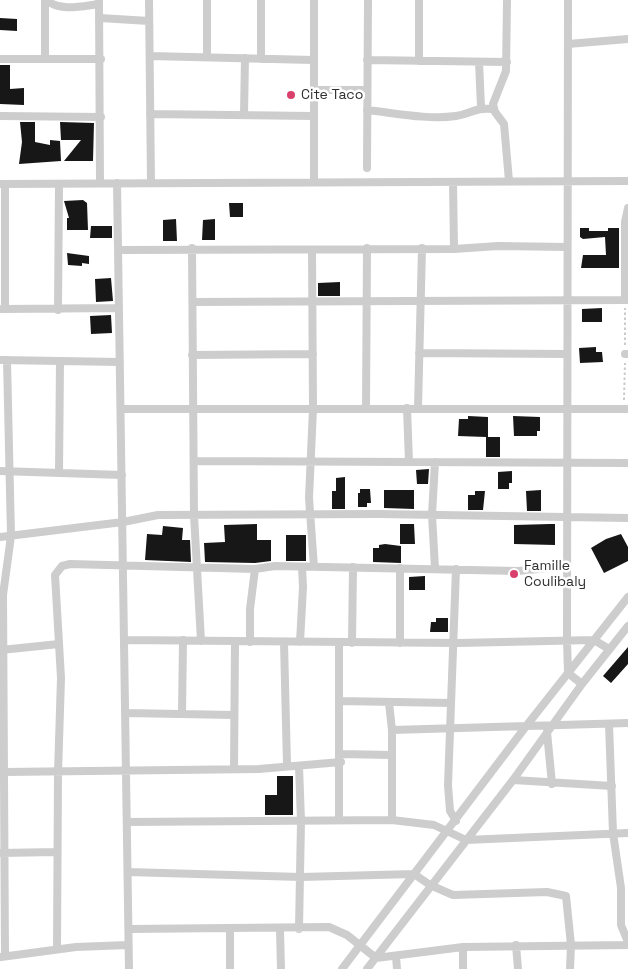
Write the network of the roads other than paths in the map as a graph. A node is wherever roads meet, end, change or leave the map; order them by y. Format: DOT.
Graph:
graph roads {
  1 [pos="45,0"];
  2 [pos="149,0"];
  3 [pos="207,0"];
  4 [pos="261,0"];
  5 [pos="314,0"];
  6 [pos="368,0"];
  7 [pos="419,0"];
  8 [pos="507,0"];
  9 [pos="568,0"];
  10 [pos="99,2"];
  11 [pos="100,18"];
  12 [pos="149,21"];
  13 [pos="628,39"];
  14 [pos="568,44"];
  15 [pos="150,56"];
  16 [pos="207,57"];
  17 [pos="245,58"];
  18 [pos="0,59"];
  19 [pos="45,59"];
  20 [pos="101,59"];
  21 [pos="261,59"];
  22 [pos="313,60"];
  23 [pos="367,60"];
  24 [pos="419,60"];
  25 [pos="479,62"];
  26 [pos="507,62"];
  27 [pos="313,90"];
  28 [pos="366,90"];
  29 [pos="481,107"];
  30 [pos="493,109"];
  31 [pos="367,110"];
  32 [pos="150,114"];
  33 [pos="244,114"];
  34 [pos="0,116"];
  35 [pos="313,116"];
  36 [pos="101,117"];
  37 [pos="368,168"];
  38 [pos="509,181"];
  39 [pos="568,181"];
  40 [pos="628,181"];
  41 [pos="314,182"];
  42 [pos="453,182"];
  43 [pos="100,183"];
  44 [pos="117,183"];
  45 [pos="151,183"];
  46 [pos="2,184"];
  47 [pos="58,184"];
  48 [pos="628,208"];
  49 [pos="567,247"];
  50 [pos="192,248"];
  51 [pos="367,248"];
  52 [pos="422,248"];
  53 [pos="3,249"];
  54 [pos="454,249"];
  55 [pos="118,250"];
  56 [pos="312,250"];
  57 [pos="626,254"];
  58 [pos="567,300"];
  59 [pos="626,300"];
  60 [pos="313,301"];
  61 [pos="366,301"];
  62 [pos="420,301"];
  63 [pos="193,302"];
  64 [pos="119,308"];
  65 [pos="2,309"];
  66 [pos="58,310"];
  67 [pos="419,353"];
  68 [pos="313,354"];
  69 [pos="567,354"];
  70 [pos="192,355"];
  71 [pos="3,360"];
  72 [pos="60,361"];
  73 [pos="120,362"];
  74 [pos="194,408"];
  75 [pos="366,408"];
  76 [pos="407,408"];
  77 [pos="418,408"];
  78 [pos="121,409"];
  79 [pos="313,409"];
  80 [pos="567,409"];
  81 [pos="628,409"];
  82 [pos="194,461"];
  83 [pos="312,462"];
  84 [pos="409,462"];
  85 [pos="435,462"];
  86 [pos="567,463"];
  87 [pos="628,463"];
  88 [pos="4,471"];
  89 [pos="59,473"];
  90 [pos="122,475"];
  91 [pos="312,514"];
  92 [pos="194,515"];
  93 [pos="432,515"];
  94 [pos="567,517"];
  95 [pos="628,518"];
  96 [pos="122,522"];
  97 [pos="11,536"];
  98 [pos="0,537"];
  99 [pos="123,566"];
  100 [pos="196,566"];
  101 [pos="567,566"];
  102 [pos="302,567"];
  103 [pos="314,567"];
  104 [pos="353,567"];
  105 [pos="400,568"];
  106 [pos="436,568"];
  107 [pos="255,569"];
  108 [pos="456,569"];
  109 [pos="628,597"];
  110 [pos="628,626"];
  111 [pos="124,640"];
  112 [pos="183,640"];
  113 [pos="594,640"];
  114 [pos="201,641"];
  115 [pos="567,641"];
  116 [pos="235,642"];
  117 [pos="250,642"];
  118 [pos="284,642"];
  119 [pos="300,642"];
  120 [pos="339,642"];
  121 [pos="352,642"];
  122 [pos="400,643"];
  123 [pos="453,643"];
  124 [pos="59,644"];
  125 [pos="2,650"];
  126 [pos="609,650"];
  127 [pos="2,673"];
  128 [pos="568,673"];
  129 [pos="582,684"];
  130 [pos="339,701"];
  131 [pos="389,703"];
  132 [pos="451,703"];
  133 [pos="126,713"];
  134 [pos="182,714"];
  135 [pos="234,715"];
  136 [pos="2,717"];
  137 [pos="628,723"];
  138 [pos="609,724"];
  139 [pos="527,725"];
  140 [pos="451,728"];
  141 [pos="549,729"];
  142 [pos="392,730"];
  143 [pos="391,755"];
  144 [pos="341,758"];
  145 [pos="287,765"];
  146 [pos="299,766"];
  147 [pos="234,769"];
  148 [pos="127,771"];
  149 [pos="4,772"];
  150 [pos="58,773"];
  151 [pos="513,780"];
  152 [pos="552,784"];
  153 [pos="612,786"];
  154 [pos="2,787"];
  155 [pos="301,820"];
  156 [pos="340,820"];
  157 [pos="392,820"];
  158 [pos="456,821"];
  159 [pos="127,822"];
  160 [pos="448,831"];
  161 [pos="628,833"];
  162 [pos="613,834"];
  163 [pos="466,840"];
  164 [pos="57,852"];
  165 [pos="2,853"];
  166 [pos="128,872"];
  167 [pos="414,874"];
  168 [pos="301,877"];
  169 [pos="430,885"];
  170 [pos="299,928"];
  171 [pos="129,929"];
  172 [pos="230,929"];
  173 [pos="280,930"];
  174 [pos="628,943"];
  175 [pos="128,945"];
  176 [pos="516,945"];
  177 [pos="571,945"];
  178 [pos="358,946"];
  179 [pos="463,947"];
  180 [pos="57,949"];
  181 [pos="2,956"];
  182 [pos="396,957"];
  183 [pos="376,958"];
  184 [pos="130,969"];
  185 [pos="230,969"];
  186 [pos="281,969"];
  187 [pos="342,969"];
  188 [pos="367,969"];
  189 [pos="397,969"];
  190 [pos="463,969"];
  191 [pos="518,969"];
  192 [pos="570,969"];
  1 -- 10 [label="street"];
  1 -- 19 [label="street"];
  2 -- 12 [label="street"];
  3 -- 16 [label="street"];
  4 -- 21 [label="street"];
  5 -- 22 [label="street"];
  6 -- 23 [label="street"];
  7 -- 24 [label="street"];
  8 -- 26 [label="street"];
  9 -- 14 [label="street"];
  10 -- 11 [label="street"];
  11 -- 12 [label="street"];
  11 -- 20 [label="street"];
  12 -- 15 [label="street"];
  13 -- 14 [label="street"];
  14 -- 39 [label="street"];
  15 -- 16 [label="street"];
  15 -- 32 [label="street"];
  16 -- 17 [label="street"];
  17 -- 21 [label="street"];
  17 -- 33 [label="street"];
  18 -- 19 [label="street"];
  19 -- 20 [label="street"];
  20 -- 36 [label="street"];
  21 -- 22 [label="street"];
  22 -- 27 [label="street"];
  23 -- 24 [label="street"];
  23 -- 28 [label="street"];
  24 -- 25 [label="street"];
  25 -- 26 [label="street"];
  25 -- 29 [label="street"];
  26 -- 30 [label="street"];
  27 -- 28 [label="street"];
  27 -- 35 [label="street"];
  28 -- 31 [label="street"];
  29 -- 30 [label="street"];
  29 -- 31 [label="street"];
  30 -- 38 [label="street"];
  31 -- 37 [label="street"];
  32 -- 33 [label="street"];
  32 -- 45 [label="street"];
  33 -- 35 [label="street"];
  34 -- 36 [label="street"];
  35 -- 41 [label="street"];
  36 -- 43 [label="street"];
  38 -- 39 [label="street"];
  38 -- 42 [label="street"];
  39 -- 40 [label="street"];
  39 -- 49 [label="street"];
  41 -- 42 [label="street"];
  41 -- 45 [label="street"];
  42 -- 54 [label="street"];
  43 -- 44 [label="street"];
  43 -- 47 [label="street"];
  44 -- 45 [label="street"];
  44 -- 55 [label="street"];
  46 -- 47 [label="street"];
  46 -- 53 [label="street"];
  47 -- 66 [label="street"];
  48 -- 57 [label="street"];
  49 -- 54 [label="street"];
  49 -- 58 [label="street"];
  50 -- 55 [label="street"];
  50 -- 56 [label="street"];
  50 -- 63 [label="street"];
  51 -- 52 [label="street"];
  51 -- 56 [label="street"];
  51 -- 61 [label="street"];
  52 -- 54 [label="street"];
  52 -- 62 [label="street"];
  53 -- 65 [label="street"];
  55 -- 64 [label="street"];
  56 -- 60 [label="street"];
  57 -- 59 [label="street"];
  58 -- 59 [label="street"];
  58 -- 62 [label="street"];
  58 -- 69 [label="street"];
  60 -- 61 [label="street"];
  60 -- 63 [label="street"];
  60 -- 68 [label="street"];
  61 -- 62 [label="street"];
  61 -- 75 [label="street"];
  62 -- 67 [label="street"];
  63 -- 70 [label="street"];
  64 -- 66 [label="street"];
  64 -- 73 [label="street"];
  65 -- 66 [label="street"];
  67 -- 69 [label="street"];
  67 -- 77 [label="street"];
  68 -- 70 [label="street"];
  68 -- 79 [label="street"];
  69 -- 80 [label="street"];
  70 -- 74 [label="street"];
  71 -- 72 [label="street"];
  71 -- 88 [label="street"];
  72 -- 73 [label="street"];
  72 -- 89 [label="street"];
  73 -- 78 [label="street"];
  74 -- 78 [label="street"];
  74 -- 79 [label="street"];
  74 -- 82 [label="street"];
  75 -- 76 [label="street"];
  75 -- 79 [label="street"];
  76 -- 77 [label="street"];
  76 -- 84 [label="street"];
  77 -- 80 [label="street"];
  78 -- 90 [label="street"];
  79 -- 83 [label="street"];
  80 -- 81 [label="street"];
  80 -- 86 [label="street"];
  82 -- 83 [label="street"];
  82 -- 92 [label="street"];
  83 -- 84 [label="street"];
  83 -- 91 [label="street"];
  84 -- 85 [label="street"];
  85 -- 86 [label="street"];
  85 -- 93 [label="street"];
  86 -- 87 [label="street"];
  86 -- 94 [label="street"];
  88 -- 89 [label="street"];
  88 -- 97 [label="street"];
  89 -- 90 [label="street"];
  90 -- 96 [label="street"];
  91 -- 92 [label="street"];
  91 -- 93 [label="street"];
  91 -- 103 [label="street"];
  92 -- 96 [label="street"];
  92 -- 100 [label="street"];
  93 -- 94 [label="street"];
  93 -- 106 [label="street"];
  94 -- 95 [label="street"];
  94 -- 101 [label="street"];
  96 -- 97 [label="street"];
  96 -- 99 [label="street"];
  97 -- 98 [label="street"];
  97 -- 125 [label="street"];
  99 -- 100 [label="street"];
  99 -- 111 [label="street"];
  99 -- 124 [label="street"];
  100 -- 107 [label="street"];
  100 -- 114 [label="street"];
  101 -- 108 [label="street"];
  101 -- 115 [label="street"];
  102 -- 103 [label="street"];
  102 -- 107 [label="street"];
  102 -- 119 [label="street"];
  103 -- 104 [label="street"];
  104 -- 105 [label="street"];
  104 -- 121 [label="street"];
  105 -- 106 [label="street"];
  105 -- 122 [label="street"];
  106 -- 108 [label="street"];
  107 -- 117 [label="street"];
  108 -- 123 [label="street"];
  109 -- 113 [label="street"];
  110 -- 126 [label="street"];
  111 -- 112 [label="street"];
  111 -- 133 [label="street"];
  112 -- 114 [label="street"];
  112 -- 134 [label="street"];
  113 -- 115 [label="street"];
  113 -- 126 [label="street"];
  113 -- 128 [label="street"];
  114 -- 116 [label="street"];
  115 -- 123 [label="street"];
  115 -- 128 [label="street"];
  116 -- 117 [label="street"];
  116 -- 135 [label="street"];
  117 -- 118 [label="street"];
  118 -- 119 [label="street"];
  118 -- 145 [label="street"];
  119 -- 120 [label="street"];
  120 -- 121 [label="street"];
  120 -- 130 [label="street"];
  121 -- 122 [label="street"];
  122 -- 123 [label="street"];
  123 -- 132 [label="street"];
  124 -- 125 [label="street"];
  124 -- 150 [label="street"];
  125 -- 127 [label="street"];
  126 -- 129 [label="street"];
  127 -- 136 [label="street"];
  128 -- 129 [label="street"];
  128 -- 139 [label="street"];
  129 -- 141 [label="street"];
  130 -- 131 [label="street"];
  130 -- 144 [label="street"];
  131 -- 132 [label="street"];
  131 -- 142 [label="street"];
  132 -- 140 [label="street"];
  133 -- 134 [label="street"];
  133 -- 148 [label="street"];
  134 -- 135 [label="street"];
  135 -- 147 [label="street"];
  136 -- 149 [label="street"];
  137 -- 138 [label="street"];
  138 -- 141 [label="street"];
  138 -- 153 [label="street"];
  139 -- 140 [label="street"];
  139 -- 141 [label="street"];
  139 -- 158 [label="street"];
  140 -- 142 [label="street"];
  140 -- 158 [label="street"];
  141 -- 151 [label="street"];
  141 -- 152 [label="street"];
  142 -- 143 [label="street"];
  143 -- 144 [label="street"];
  143 -- 157 [label="street"];
  144 -- 146 [label="street"];
  144 -- 156 [label="street"];
  145 -- 146 [label="street"];
  145 -- 147 [label="street"];
  146 -- 155 [label="street"];
  147 -- 148 [label="street"];
  148 -- 150 [label="street"];
  148 -- 159 [label="street"];
  149 -- 150 [label="street"];
  149 -- 154 [label="street"];
  150 -- 164 [label="street"];
  151 -- 152 [label="street"];
  151 -- 163 [label="street"];
  152 -- 153 [label="street"];
  153 -- 162 [label="street"];
  154 -- 165 [label="street"];
  155 -- 156 [label="street"];
  155 -- 159 [label="street"];
  155 -- 168 [label="street"];
  156 -- 157 [label="street"];
  157 -- 160 [label="street"];
  158 -- 160 [label="street"];
  159 -- 166 [label="street"];
  160 -- 163 [label="street"];
  160 -- 167 [label="street"];
  161 -- 162 [label="street"];
  162 -- 163 [label="street"];
  162 -- 174 [label="street"];
  163 -- 169 [label="street"];
  164 -- 165 [label="street"];
  164 -- 180 [label="street"];
  165 -- 181 [label="street"];
  166 -- 168 [label="street"];
  166 -- 171 [label="street"];
  167 -- 168 [label="street"];
  167 -- 169 [label="street"];
  167 -- 178 [label="street"];
  168 -- 170 [label="street"];
  169 -- 177 [label="street"];
  169 -- 183 [label="street"];
  170 -- 173 [label="street"];
  170 -- 178 [label="street"];
  171 -- 172 [label="street"];
  171 -- 175 [label="street"];
  172 -- 173 [label="street"];
  172 -- 185 [label="street"];
  173 -- 186 [label="street"];
  174 -- 177 [label="street"];
  175 -- 180 [label="street"];
  175 -- 184 [label="street"];
  176 -- 177 [label="street"];
  176 -- 179 [label="street"];
  176 -- 191 [label="street"];
  177 -- 192 [label="street"];
  178 -- 183 [label="street"];
  178 -- 187 [label="street"];
  179 -- 182 [label="street"];
  179 -- 190 [label="street"];
  180 -- 181 [label="street"];
  182 -- 183 [label="street"];
  182 -- 189 [label="street"];
  183 -- 188 [label="street"];
}
